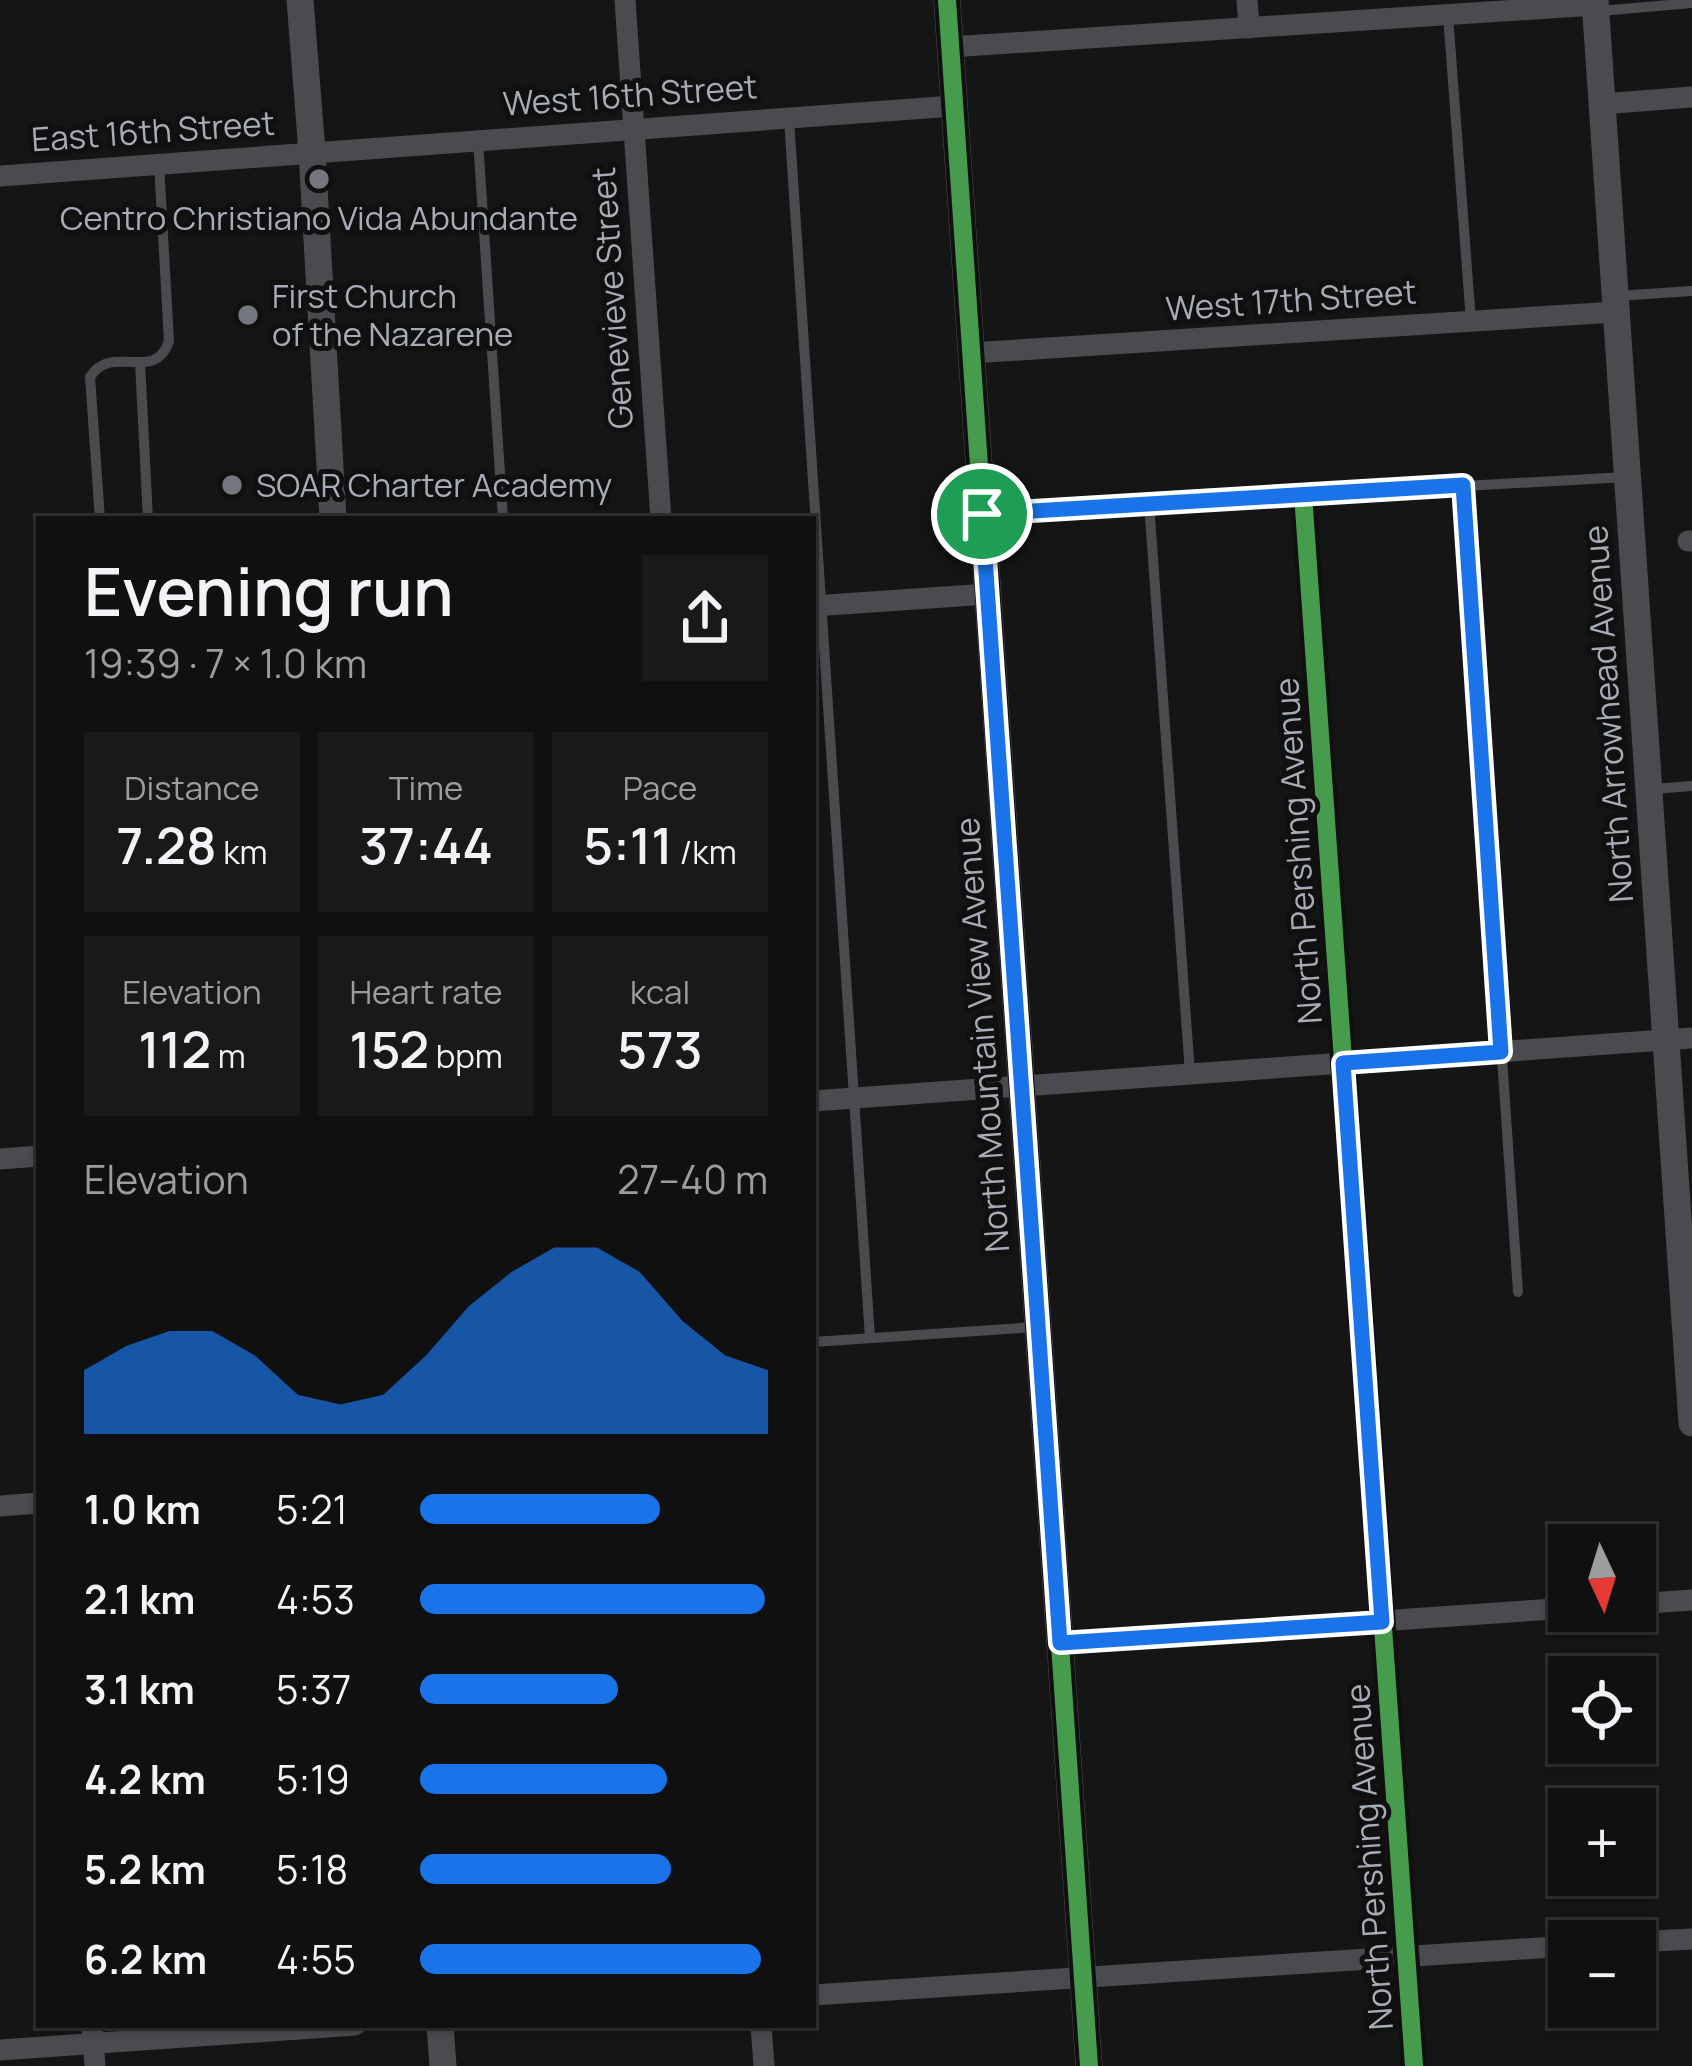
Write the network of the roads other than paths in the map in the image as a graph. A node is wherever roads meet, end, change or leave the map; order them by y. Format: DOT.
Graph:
graph roads {
  1 [pos="300,0"];
  2 [pos="625,0"];
  3 [pos="947,0"];
  4 [pos="1247,0"];
  5 [pos="1692,3"];
  6 [pos="1596,6"];
  7 [pos="1448,15"];
  8 [pos="1249,28"];
  9 [pos="950,47"];
  10 [pos="1692,97"];
  11 [pos="1602,104"];
  12 [pos="954,106"];
  13 [pos="789,116"];
  14 [pos="633,129"];
  15 [pos="478,140"];
  16 [pos="312,152"];
  17 [pos="159,164"];
  18 [pos="0,176"];
  19 [pos="1692,291"];
  20 [pos="1615,304"];
  21 [pos="1471,322"];
  22 [pos="971,353"];
  23 [pos="140,362"];
  24 [pos="1627,477"];
  25 [pos="1463,485"];
  26 [pos="1303,494"];
  27 [pos="1149,502"];
  28 [pos="982,514"];
  29 [pos="100,516"];
  30 [pos="148,516"];
  31 [pos="334,516"];
  32 [pos="503,516"];
  33 [pos="661,516"];
  34 [pos="812,516"];
  35 [pos="988,594"];
  36 [pos="817,605"];
  37 [pos="1692,786"];
  38 [pos="1650,789"];
  39 [pos="1679,1039"];
  40 [pos="1501,1052"];
  41 [pos="1343,1063"];
  42 [pos="1190,1075"];
  43 [pos="1022,1087"];
  44 [pos="853,1098"];
  45 [pos="816,1101"];
  46 [pos="36,1156"];
  47 [pos="0,1159"];
  48 [pos="1687,1281"];
  49 [pos="1518,1292"];
  50 [pos="1038,1327"];
  51 [pos="870,1338"];
  52 [pos="816,1342"];
  53 [pos="1692,1423"];
  54 [pos="36,1503"];
  55 [pos="0,1506"];
  56 [pos="1692,1600"];
  57 [pos="1656,1603"];
  58 [pos="1548,1610"];
  59 [pos="1382,1622"];
  60 [pos="1060,1643"];
  61 [pos="1692,1939"];
  62 [pos="1656,1941"];
  63 [pos="1548,1947"];
  64 [pos="1406,1957"];
  65 [pos="1083,1978"];
  66 [pos="816,1995"];
  67 [pos="316,2028"];
  68 [pos="440,2028"];
  69 [pos="761,2028"];
  70 [pos="94,2045"];
  71 [pos="0,2050"];
  72 [pos="443,2066"];
  73 [pos="764,2066"];
  74 [pos="1089,2066"];
  75 [pos="1414,2066"];
  1 -- 16 [label="street"];
  2 -- 14 [label="street, Genevieve Street"];
  3 -- 9 [label="street, North Mountain View Avenue"];
  4 -- 8 [label="street"];
  5 -- 6 [label="lane"];
  6 -- 7 [label="street"];
  6 -- 11 [label="street, North Arrowhead Avenue"];
  7 -- 8 [label="street"];
  7 -- 21 [label="lane"];
  8 -- 9 [label="street"];
  9 -- 12 [label="street, North Mountain View Avenue"];
  10 -- 11 [label="street"];
  11 -- 20 [label="street, North Arrowhead Avenue"];
  12 -- 13 [label="street, West 16th Street"];
  12 -- 22 [label="street, North Mountain View Avenue"];
  13 -- 14 [label="street, West 16th Street"];
  13 -- 34 [label="lane"];
  14 -- 15 [label="street, West 16th Street"];
  14 -- 33 [label="street, Genevieve Street"];
  15 -- 16 [label="street, West 16th Street"];
  15 -- 32 [label="lane"];
  16 -- 17 [label="street, East 16th Street"];
  16 -- 31 [label="street"];
  17 -- 18 [label="street, East 16th Street"];
  17 -- 23 [label="lane"];
  19 -- 20 [label="lane"];
  20 -- 21 [label="street, West 17th Street"];
  20 -- 24 [label="street, North Arrowhead Avenue"];
  21 -- 22 [label="street, West 17th Street"];
  22 -- 28 [label="street, North Mountain View Avenue"];
  23 -- 29 [label="lane"];
  23 -- 30 [label="lane"];
  24 -- 25 [label="lane"];
  24 -- 38 [label="street, North Arrowhead Avenue"];
  25 -- 26 [label="lane"];
  25 -- 40 [label="lane"];
  26 -- 27 [label="lane"];
  26 -- 41 [label="street, North Pershing Avenue"];
  27 -- 28 [label="lane"];
  27 -- 42 [label="lane"];
  28 -- 35 [label="street, North Mountain View Avenue"];
  35 -- 36 [label="street"];
  35 -- 43 [label="street, North Mountain View Avenue"];
  36 -- 44 [label="lane"];
  37 -- 38 [label="lane"];
  38 -- 39 [label="street, North Arrowhead Avenue"];
  39 -- 40 [label="street"];
  39 -- 48 [label="street, North Arrowhead Avenue"];
  40 -- 41 [label="street"];
  40 -- 49 [label="lane"];
  41 -- 42 [label="street"];
  41 -- 59 [label="street, North Pershing Avenue"];
  42 -- 43 [label="street"];
  43 -- 44 [label="street"];
  43 -- 50 [label="street, North Mountain View Avenue"];
  44 -- 45 [label="street"];
  44 -- 51 [label="lane"];
  46 -- 47 [label="street"];
  48 -- 53 [label="street, North Arrowhead Avenue"];
  50 -- 51 [label="lane"];
  50 -- 60 [label="street, North Mountain View Avenue"];
  51 -- 52 [label="lane"];
  54 -- 55 [label="street"];
  56 -- 57 [label="street"];
  58 -- 59 [label="street"];
  59 -- 60 [label="street"];
  59 -- 64 [label="street, North Pershing Avenue"];
  60 -- 65 [label="street, North Mountain View Avenue"];
  61 -- 62 [label="street"];
  63 -- 64 [label="street"];
  64 -- 65 [label="street"];
  64 -- 75 [label="street, North Pershing Avenue"];
  65 -- 66 [label="street"];
  65 -- 74 [label="street, North Mountain View Avenue"];
  67 -- 70 [label="street"];
  68 -- 72 [label="street"];
  69 -- 73 [label="street"];
  70 -- 71 [label="street"];
}
